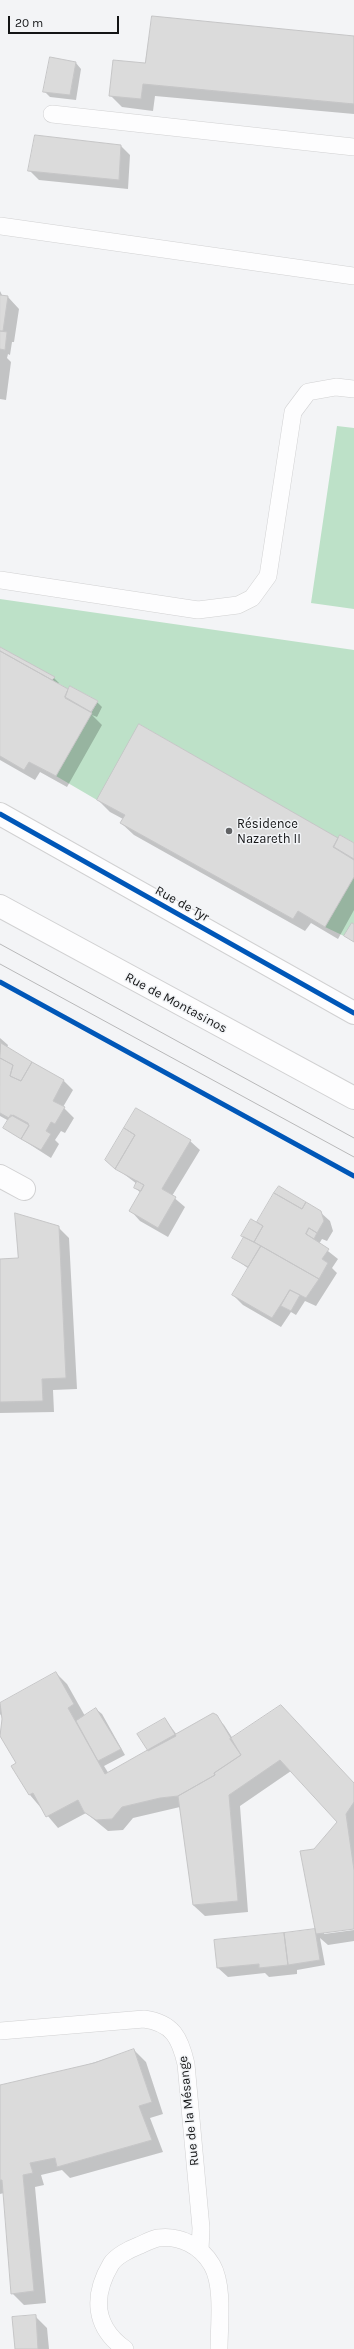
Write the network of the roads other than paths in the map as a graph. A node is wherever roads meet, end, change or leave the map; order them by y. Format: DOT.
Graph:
graph roads {
  1 [pos="52,114"];
  2 [pos="354,147"];
  3 [pos="0,226"];
  4 [pos="354,276"];
  5 [pos="354,389"];
  6 [pos="0,580"];
  7 [pos="0,814"];
  8 [pos="0,906"];
  9 [pos="354,1013"];
  10 [pos="354,1098"];
  11 [pos="0,1176"];
  12 [pos="24,1189"];
  13 [pos="0,2031"];
  14 [pos="200,2250"];
  15 [pos="125,2349"];
  16 [pos="219,2349"];
  1 -- 2 [label="lane"];
  3 -- 4 [label="lane"];
  5 -- 6 [label="lane"];
  7 -- 9 [label="street, Rue de Tyr"];
  8 -- 10 [label="street, Rue de Montasinos"];
  11 -- 12 [label="street"];
  13 -- 14 [label="lane, Rue de la Mésange"];
  14 -- 15 [label="lane"];
  14 -- 16 [label="lane"];
}
